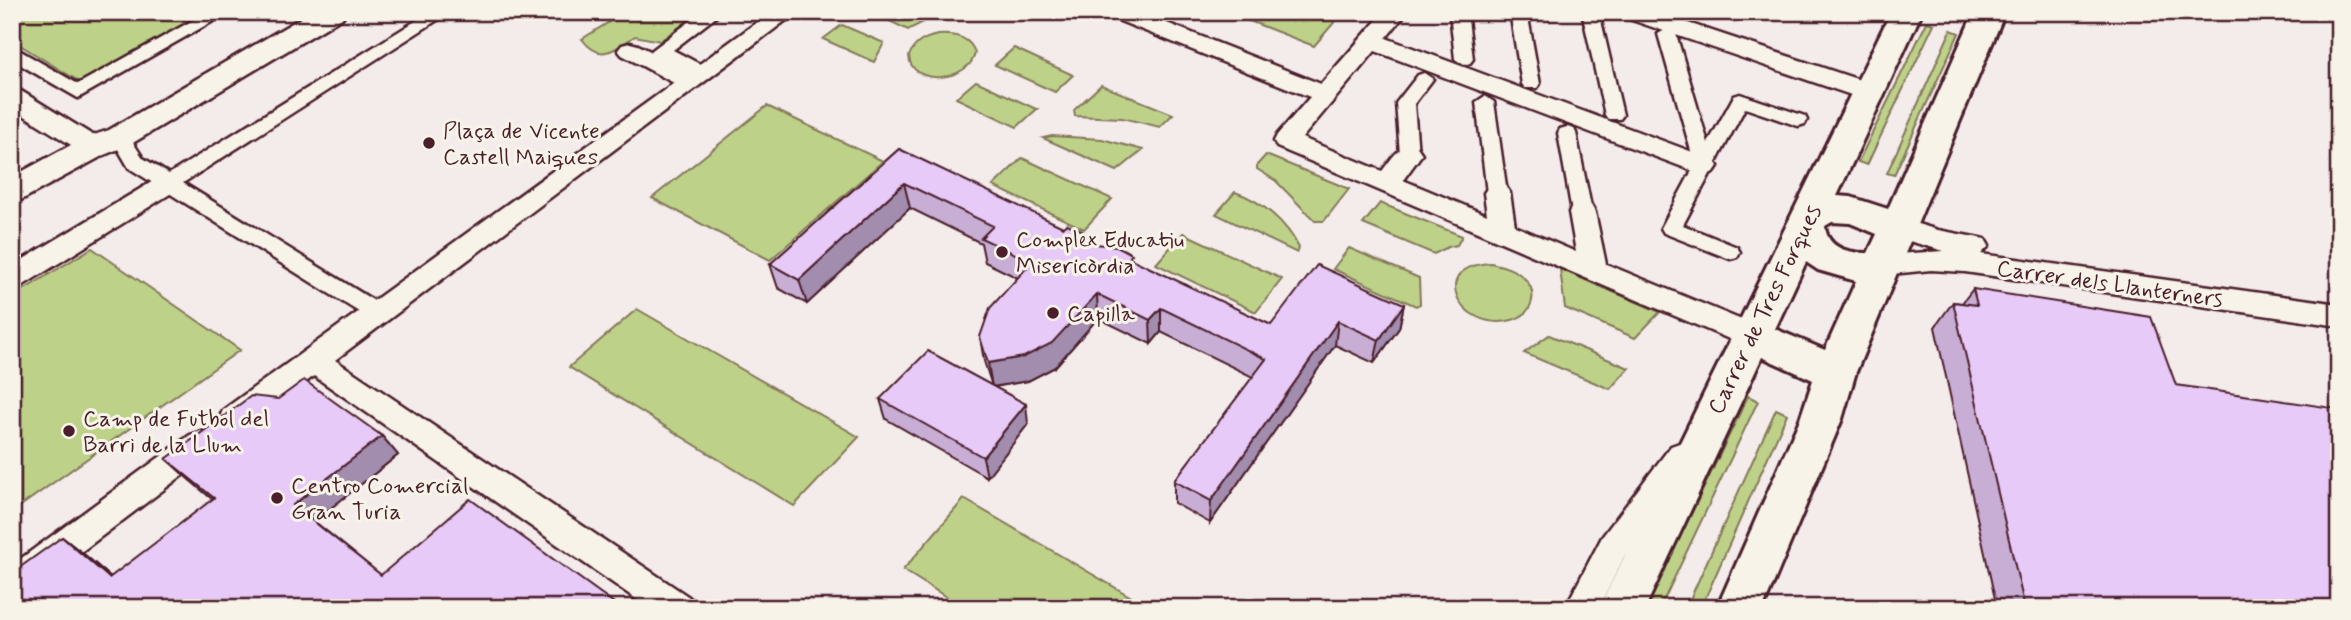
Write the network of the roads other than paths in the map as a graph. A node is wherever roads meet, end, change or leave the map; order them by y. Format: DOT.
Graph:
graph roads {
  1 [pos="221,12"];
  2 [pos="332,12"];
  3 [pos="442,12"];
  4 [pos="714,12"];
  5 [pos="786,12"];
  6 [pos="1118,12"];
  7 [pos="1396,12"];
  8 [pos="1458,12"];
  9 [pos="1518,12"];
  10 [pos="1590,12"];
  11 [pos="1631,12"];
  12 [pos="1907,12"];
  13 [pos="1983,14"];
  14 [pos="1667,34"];
  15 [pos="1371,41"];
  16 [pos="630,51"];
  17 [pos="15,56"];
  18 [pos="1464,59"];
  19 [pos="697,77"];
  20 [pos="1424,79"];
  21 [pos="1531,84"];
  22 [pos="1869,92"];
  23 [pos="1326,95"];
  24 [pos="12,97"];
  25 [pos="1485,102"];
  26 [pos="1614,115"];
  27 [pos="1798,120"];
  28 [pos="1567,133"];
  29 [pos="106,142"];
  30 [pos="1409,153"];
  31 [pos="1705,166"];
  32 [pos="169,183"];
  33 [pos="1387,183"];
  34 [pos="12,191"];
  35 [pos="1497,194"];
  36 [pos="1582,212"];
  37 [pos="1806,221"];
  38 [pos="1897,228"];
  39 [pos="1503,232"];
  40 [pos="1730,252"];
  41 [pos="1881,265"];
  42 [pos="1593,270"];
  43 [pos="12,279"];
  44 [pos="2339,297"];
  45 [pos="377,313"];
  46 [pos="2339,315"];
  47 [pos="1751,336"];
  48 [pos="313,360"];
  49 [pos="1836,372"];
  50 [pos="1714,413"];
  51 [pos="12,584"];
  52 [pos="677,608"];
  53 [pos="1582,608"];
  54 [pos="1622,608"];
  55 [pos="1740,608"];
  1 -- 17 [label="street"];
  2 -- 29 [label="street"];
  3 -- 32 [label="street"];
  4 -- 19 [label="street"];
  5 -- 19 [label="street"];
  6 -- 23 [label="street"];
  7 -- 15 [label="street"];
  8 -- 18 [label="street"];
  9 -- 21 [label="street"];
  10 -- 26 [label="street"];
  11 -- 22 [label="street"];
  12 -- 22 [label="main road, Carrer de Tres Forques"];
  13 -- 38 [label="main road"];
  14 -- 31 [label="street"];
  15 -- 23 [label="street"];
  15 -- 31 [label="street"];
  16 -- 19 [label="street"];
  19 -- 45 [label="street"];
  20 -- 30 [label="street"];
  22 -- 37 [label="main road, Carrer de Tres Forques"];
  23 -- 33 [label="street"];
  24 -- 29 [label="street"];
  25 -- 35 [label="street"];
  27 -- 31 [label="street"];
  28 -- 36 [label="street"];
  29 -- 32 [label="street"];
  29 -- 34 [label="street"];
  30 -- 33 [label="street"];
  31 -- 40 [label="street"];
  32 -- 43 [label="street"];
  32 -- 45 [label="street"];
  33 -- 39 [label="street"];
  35 -- 39 [label="street"];
  36 -- 42 [label="street"];
  37 -- 38 [label="main road"];
  37 -- 41 [label="main road"];
  37 -- 47 [label="main road, Carrer de Tres Forques"];
  38 -- 41 [label="main road"];
  38 -- 44 [label="street, Carrer dels Llanterners"];
  39 -- 42 [label="street"];
  41 -- 46 [label="street, Carrer dels Llanterners"];
  41 -- 49 [label="main road"];
  42 -- 47 [label="street"];
  45 -- 48 [label="street"];
  47 -- 49 [label="main road"];
  47 -- 50 [label="main road, Carrer de Tres Forques"];
  48 -- 51 [label="street"];
  48 -- 52 [label="street"];
  49 -- 55 [label="main road"];
  50 -- 53 [label="street"];
  50 -- 54 [label="main road, Carrer de Tres Forques"];
}
